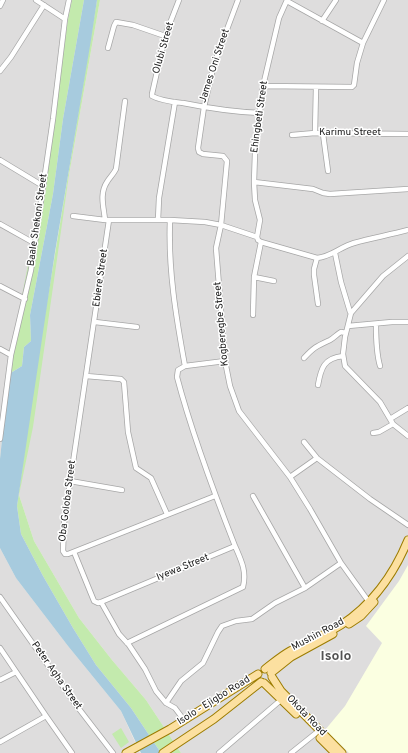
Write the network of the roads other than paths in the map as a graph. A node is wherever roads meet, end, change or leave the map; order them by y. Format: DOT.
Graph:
graph roads {
  1 [pos="3,0"];
  2 [pos="36,0"];
  3 [pos="69,0"];
  4 [pos="179,0"];
  5 [pos="238,0"];
  6 [pos="336,0"];
  7 [pos="384,0"];
  8 [pos="287,1"];
  9 [pos="0,6"];
  10 [pos="44,6"];
  11 [pos="66,19"];
  12 [pos="322,21"];
  13 [pos="165,36"];
  14 [pos="363,43"];
  15 [pos="108,48"];
  16 [pos="0,71"];
  17 [pos="264,86"];
  18 [pos="316,87"];
  19 [pos="152,96"];
  20 [pos="125,101"];
  21 [pos="175,102"];
  22 [pos="204,107"];
  23 [pos="260,113"];
  24 [pos="315,133"];
  25 [pos="323,134"];
  26 [pos="408,134"];
  27 [pos="292,135"];
  28 [pos="0,160"];
  29 [pos="328,171"];
  30 [pos="254,182"];
  31 [pos="43,186"];
  32 [pos="408,190"];
  33 [pos="73,216"];
  34 [pos="107,220"];
  35 [pos="158,220"];
  36 [pos="170,220"];
  37 [pos="0,224"];
  38 [pos="221,225"];
  39 [pos="408,230"];
  40 [pos="257,237"];
  41 [pos="261,242"];
  42 [pos="34,243"];
  43 [pos="335,253"];
  44 [pos="408,256"];
  45 [pos="317,258"];
  46 [pos="254,277"];
  47 [pos="274,281"];
  48 [pos="0,286"];
  49 [pos="25,299"];
  50 [pos="318,304"];
  51 [pos="351,313"];
  52 [pos="253,315"];
  53 [pos="95,322"];
  54 [pos="408,322"];
  55 [pos="376,324"];
  56 [pos="348,326"];
  57 [pos="137,327"];
  58 [pos="346,333"];
  59 [pos="92,336"];
  60 [pos="0,349"];
  61 [pos="11,355"];
  62 [pos="343,356"];
  63 [pos="304,358"];
  64 [pos="225,361"];
  65 [pos="185,366"];
  66 [pos="380,366"];
  67 [pos="86,376"];
  68 [pos="318,385"];
  69 [pos="408,408"];
  70 [pos="2,413"];
  71 [pos="392,421"];
  72 [pos="373,433"];
  73 [pos="408,436"];
  74 [pos="0,439"];
  75 [pos="304,442"];
  76 [pos="317,458"];
  77 [pos="290,477"];
  78 [pos="70,481"];
  79 [pos="122,490"];
  80 [pos="215,496"];
  81 [pos="253,496"];
  82 [pos="167,514"];
  83 [pos="408,525"];
  84 [pos="408,540"];
  85 [pos="235,546"];
  86 [pos="408,551"];
  87 [pos="74,552"];
  88 [pos="341,563"];
  89 [pos="305,588"];
  90 [pos="0,597"];
  91 [pos="101,602"];
  92 [pos="369,602"];
  93 [pos="127,643"];
  94 [pos="0,648"];
  95 [pos="16,672"];
  96 [pos="269,673"];
  97 [pos="258,674"];
  98 [pos="0,680"];
  99 [pos="263,683"];
  100 [pos="282,699"];
  101 [pos="166,703"];
  102 [pos="46,716"];
  103 [pos="184,720"];
  104 [pos="316,733"];
  105 [pos="0,742"];
  106 [pos="72,753"];
  107 [pos="113,753"];
  108 [pos="126,753"];
  109 [pos="162,753"];
  110 [pos="219,753"];
  111 [pos="291,753"];
  112 [pos="334,753"];
  113 [pos="342,753"];
  1 -- 9 [label="street"];
  2 -- 10 [label="street"];
  3 -- 11 [label="street, Baale Shekoni Street"];
  4 -- 13 [label="street, Olubi Street"];
  5 -- 22 [label="street, James Oni Street"];
  6 -- 12 [label="street"];
  7 -- 14 [label="street"];
  8 -- 12 [label="street"];
  8 -- 17 [label="street, Ehingbeti Street"];
  10 -- 11 [label="street"];
  10 -- 16 [label="street"];
  11 -- 31 [label="street, Baale Shekoni Street"];
  12 -- 14 [label="street"];
  13 -- 15 [label="street"];
  13 -- 19 [label="street, Olubi Street"];
  14 -- 18 [label="street"];
  17 -- 18 [label="street"];
  17 -- 23 [label="street, Ehingbeti Street"];
  18 -- 24 [label="street"];
  19 -- 21 [label="street, James Oni Street"];
  20 -- 34 [label="street, Ebiere Street"];
  21 -- 22 [label="street, James Oni Street"];
  21 -- 35 [label="street"];
  22 -- 23 [label="street"];
  22 -- 38 [label="street, Kogberegbe Street"];
  23 -- 30 [label="street, Ehingbeti Street"];
  24 -- 25 [label="street, Karimu Street"];
  24 -- 27 [label="street, Karimu Street"];
  25 -- 26 [label="street, Karimu Street"];
  25 -- 29 [label="street"];
  28 -- 31 [label="street"];
  30 -- 32 [label="street"];
  30 -- 40 [label="street, Ehingbeti Street"];
  31 -- 42 [label="street, Baale Shekoni Street"];
  33 -- 34 [label="street"];
  34 -- 35 [label="street"];
  34 -- 53 [label="street, Ebiere Street"];
  35 -- 36 [label="street"];
  36 -- 38 [label="street"];
  36 -- 65 [label="street"];
  37 -- 42 [label="street"];
  38 -- 40 [label="street"];
  38 -- 64 [label="street, Kogberegbe Street"];
  39 -- 43 [label="street"];
  40 -- 41 [label="street"];
  41 -- 45 [label="street"];
  41 -- 46 [label="street"];
  42 -- 49 [label="street, Baale Shekoni Street"];
  43 -- 45 [label="street"];
  43 -- 51 [label="street"];
  44 -- 51 [label="street"];
  45 -- 50 [label="street"];
  46 -- 47 [label="street"];
  46 -- 52 [label="street"];
  48 -- 49 [label="street"];
  49 -- 61 [label="street, Baale Shekoni Street"];
  51 -- 56 [label="street"];
  53 -- 57 [label="street"];
  53 -- 59 [label="street, Ebiere Street"];
  54 -- 55 [label="street"];
  55 -- 56 [label="street"];
  55 -- 66 [label="street"];
  56 -- 58 [label="street"];
  58 -- 62 [label="street"];
  58 -- 63 [label="street"];
  59 -- 67 [label="street, Oba Goloba Street"];
  60 -- 61 [label="street"];
  61 -- 70 [label="street, Baale Shekoni Street"];
  62 -- 68 [label="street"];
  62 -- 71 [label="street"];
  64 -- 65 [label="street"];
  64 -- 77 [label="street, Kogberegbe Street"];
  65 -- 80 [label="street"];
  67 -- 78 [label="street, Oba Goloba Street"];
  67 -- 82 [label="street"];
  69 -- 71 [label="street"];
  70 -- 74 [label="street, Baale Shekoni Street"];
  71 -- 72 [label="street"];
  71 -- 73 [label="street"];
  75 -- 76 [label="street"];
  76 -- 77 [label="street"];
  76 -- 83 [label="street"];
  77 -- 88 [label="street, Kogberegbe Street"];
  78 -- 79 [label="street"];
  78 -- 87 [label="street, Oba Goloba Street"];
  80 -- 82 [label="street, Oba Goloba Street"];
  80 -- 85 [label="street"];
  81 -- 89 [label="street"];
  82 -- 87 [label="street, Oba Goloba Street"];
  84 -- 92 [label="main road, Mushin Road"];
  85 -- 91 [label="street, Iyewa Street"];
  85 -- 93 [label="street"];
  86 -- 96 [label="main road, Mushin Road"];
  87 -- 91 [label="street"];
  88 -- 89 [label="street"];
  88 -- 92 [label="street, Kogberegbe Street"];
  89 -- 101 [label="street"];
  90 -- 107 [label="street, Peter Agha Street"];
  91 -- 93 [label="street"];
  92 -- 96 [label="main road, Mushin Road"];
  93 -- 101 [label="street"];
  94 -- 95 [label="street"];
  95 -- 98 [label="street"];
  95 -- 102 [label="street"];
  96 -- 97 [label="main road"];
  96 -- 99 [label="main road"];
  96 -- 113 [label="main road, Okota Road"];
  97 -- 99 [label="main road"];
  97 -- 103 [label="main road, Isolo - Ejigbo Road"];
  99 -- 100 [label="main road"];
  99 -- 109 [label="main road, Isolo - Ejigbo Road"];
  100 -- 104 [label="main road"];
  100 -- 110 [label="street"];
  101 -- 103 [label="street"];
  102 -- 105 [label="street"];
  102 -- 106 [label="street"];
  103 -- 108 [label="main road, Isolo - Ejigbo Road"];
  104 -- 111 [label="street"];
  104 -- 112 [label="main road"];
}
